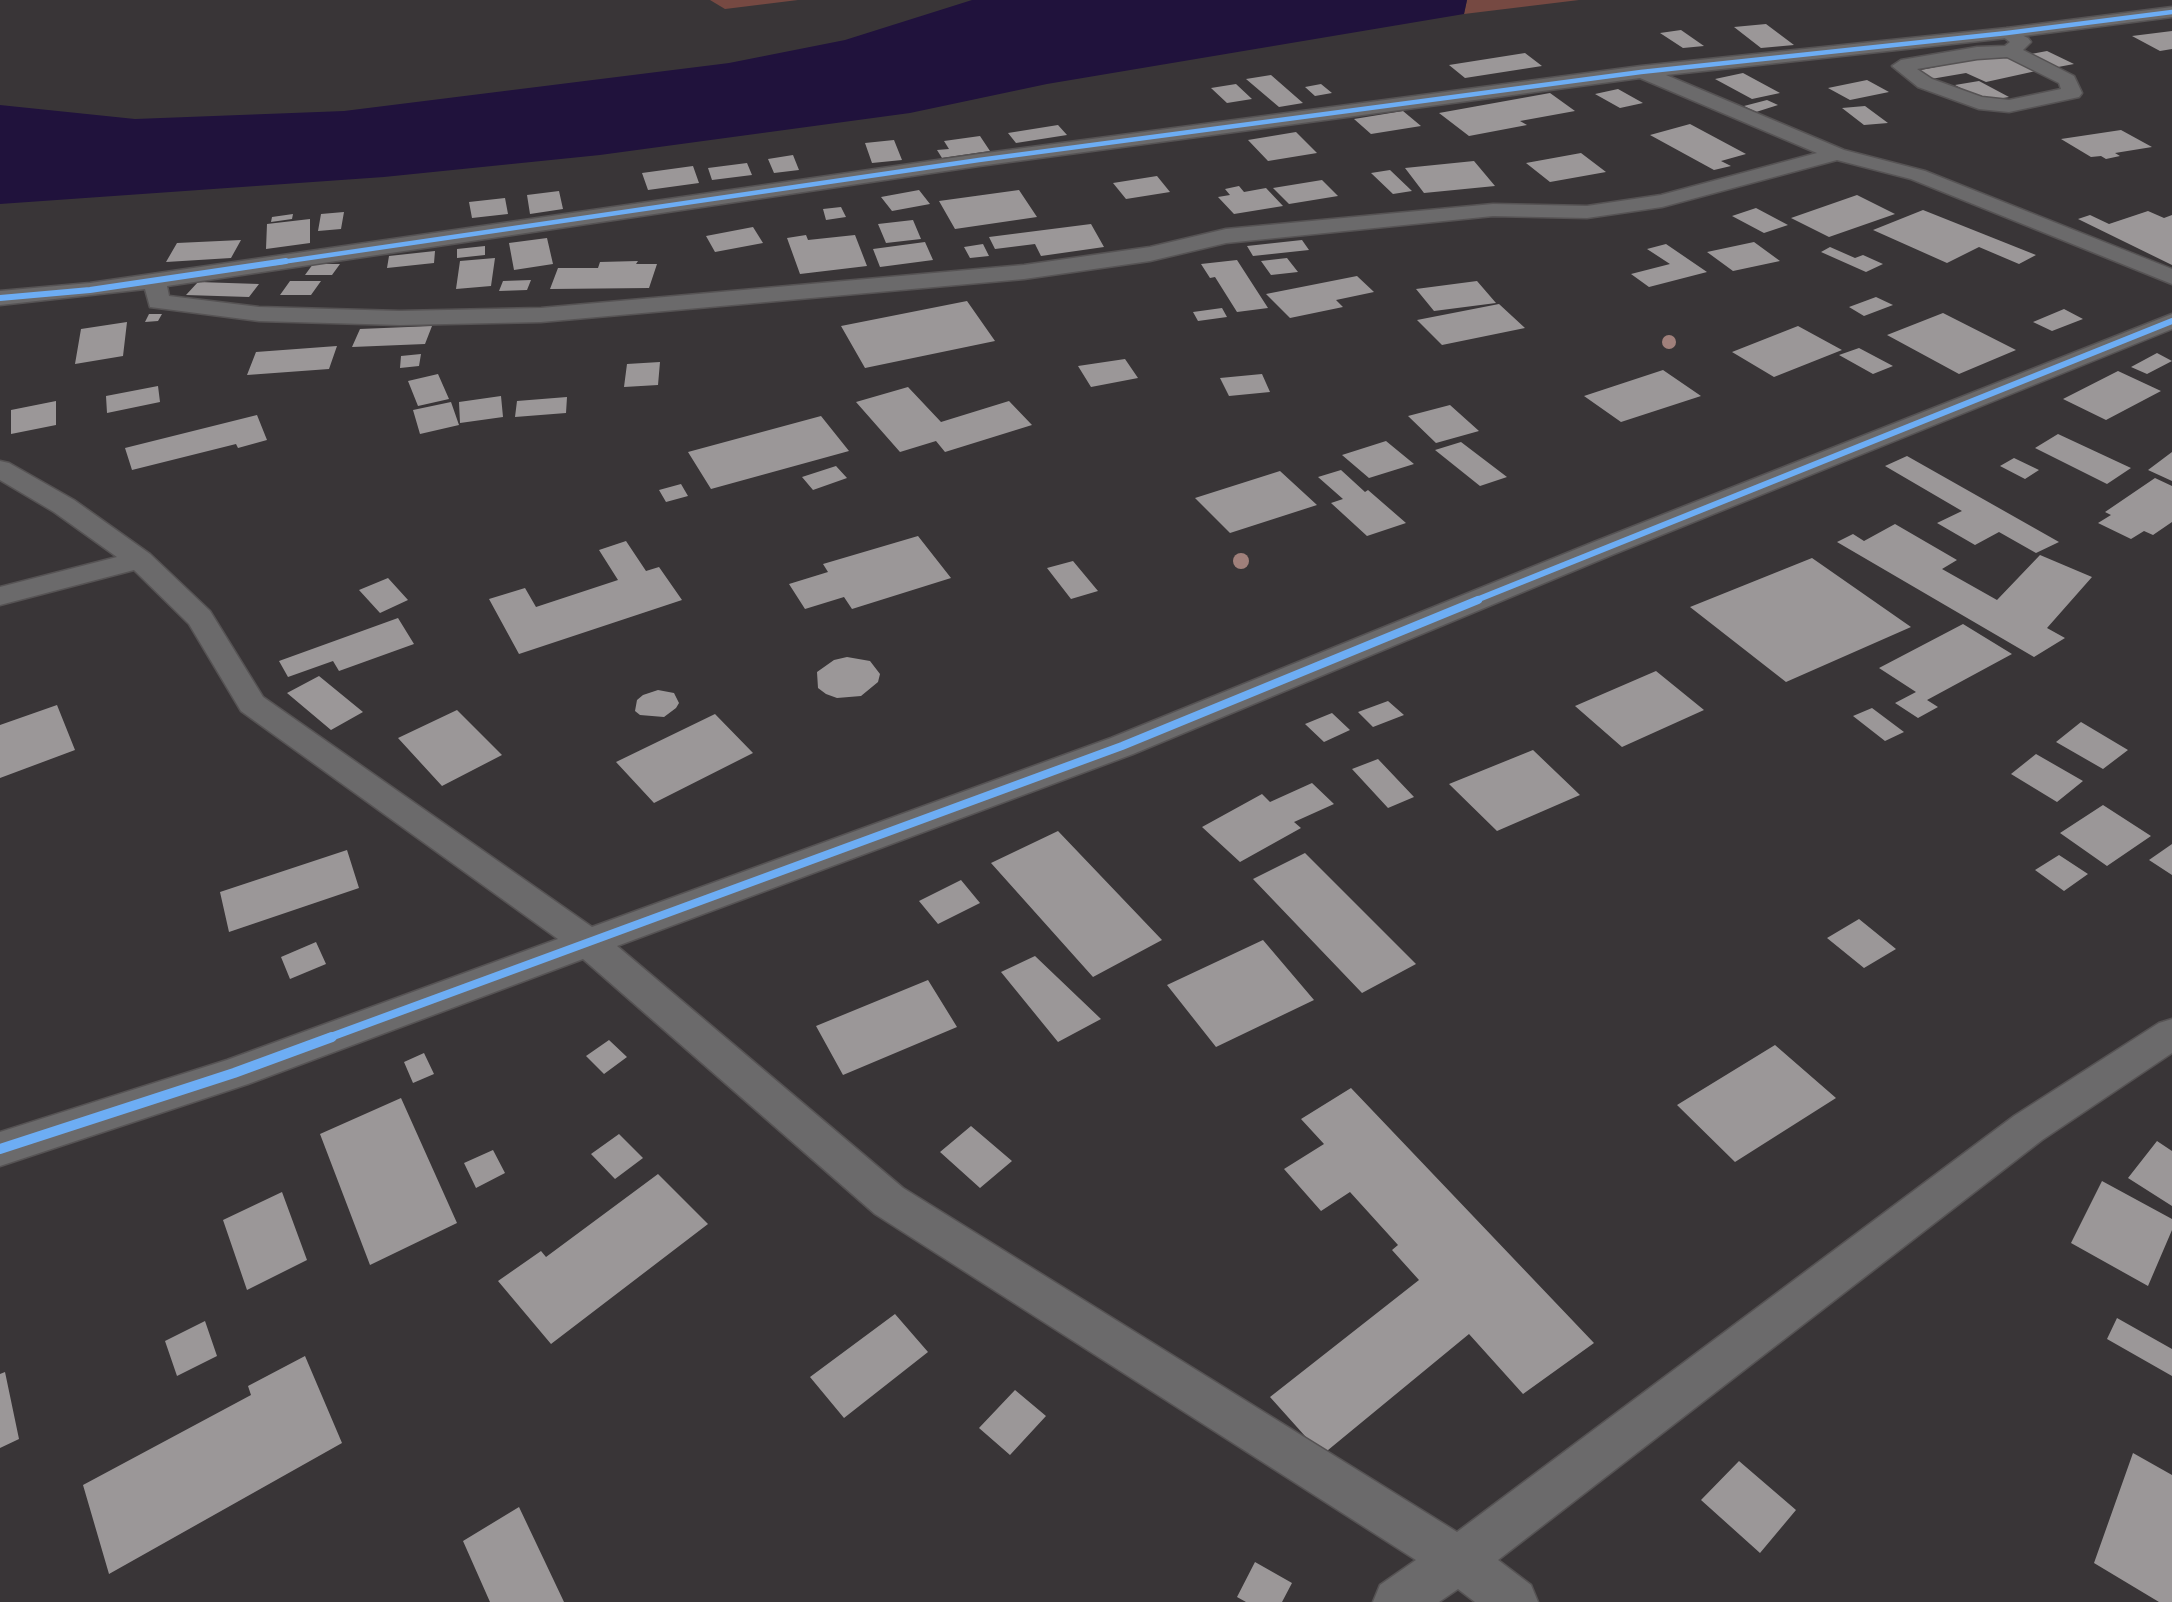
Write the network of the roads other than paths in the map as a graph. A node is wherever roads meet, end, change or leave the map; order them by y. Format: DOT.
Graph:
graph roads {
  1 [pos="2172,12"];
  2 [pos="2008,42"];
  3 [pos="1641,72"];
  4 [pos="1837,154"];
  5 [pos="2172,277"];
  6 [pos="154,281"];
  7 [pos="8,298"];
  8 [pos="0,319"];
  9 [pos="2172,321"];
  10 [pos="0,469"];
  11 [pos="140,560"];
  12 [pos="0,596"];
  13 [pos="589,943"];
  14 [pos="2172,1034"];
  15 [pos="0,1149"];
  16 [pos="1459,1560"];
  17 [pos="1397,1602"];
  18 [pos="1514,1602"];
  1 -- 2 [label="street"];
  2 -- 2 [label="street"];
  2 -- 3 [label="street"];
  3 -- 4 [label="street"];
  3 -- 6 [label="street"];
  4 -- 5 [label="street"];
  4 -- 6 [label="street"];
  6 -- 7 [label="street"];
  7 -- 8 [label="street"];
  9 -- 13 [label="street"];
  10 -- 11 [label="street"];
  11 -- 12 [label="street"];
  11 -- 13 [label="street"];
  13 -- 15 [label="street"];
  13 -- 16 [label="street"];
  14 -- 16 [label="street"];
  16 -- 17 [label="street"];
  16 -- 18 [label="street"];
}
